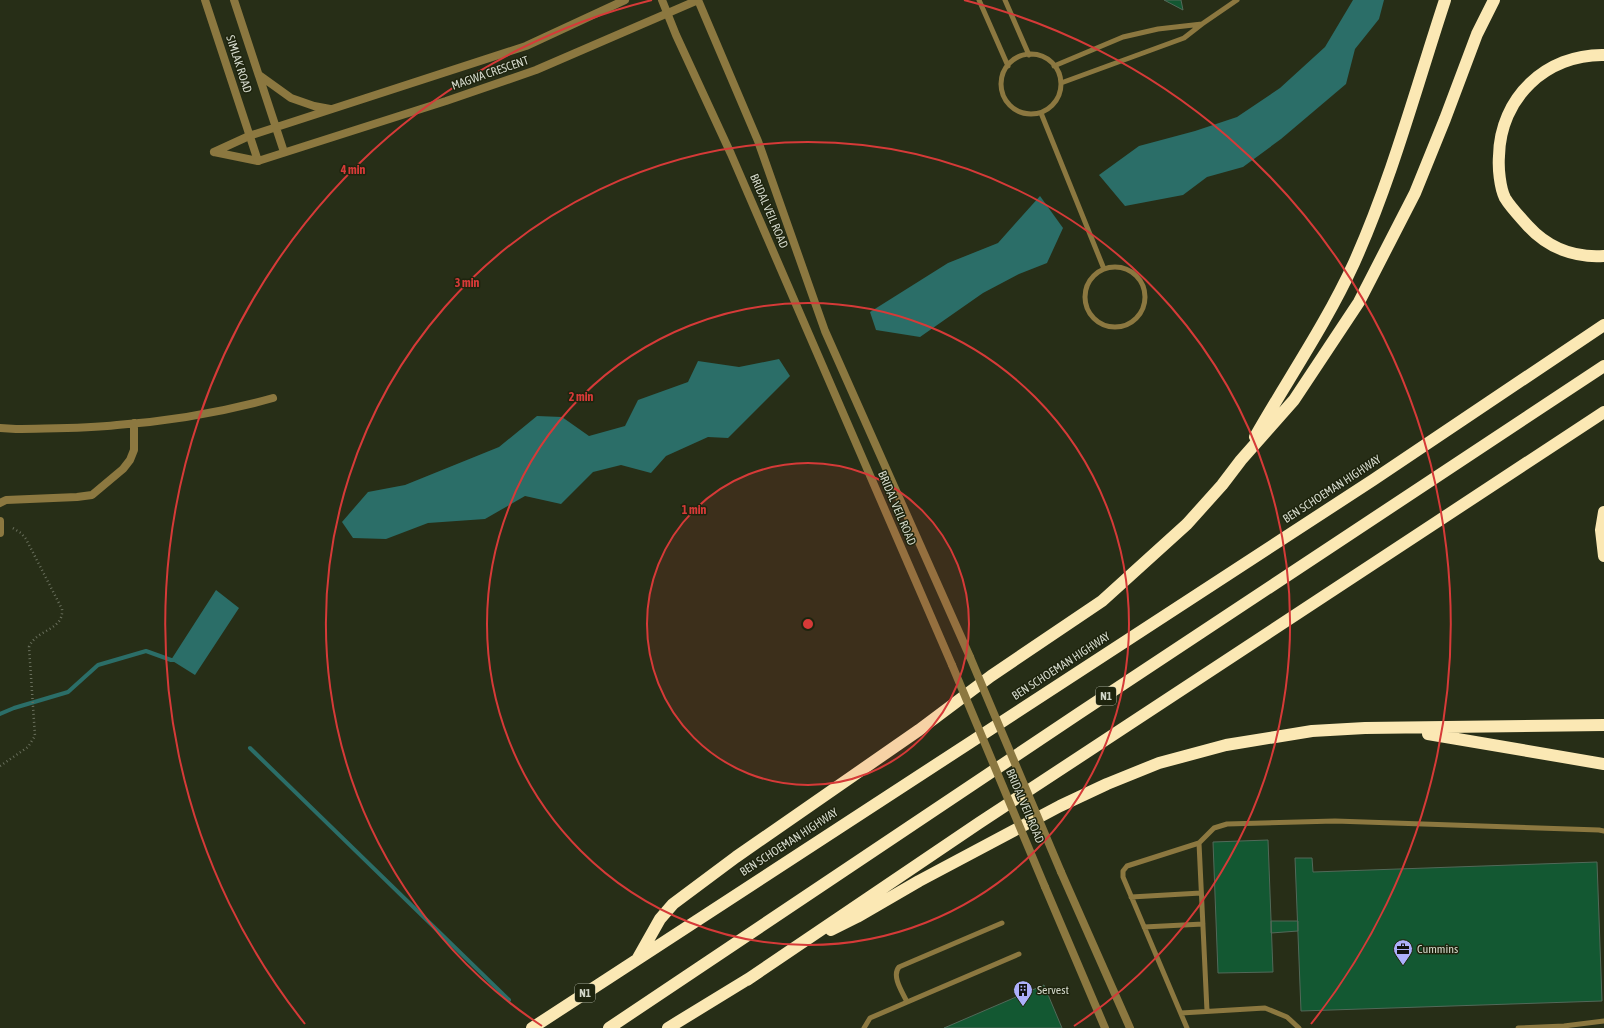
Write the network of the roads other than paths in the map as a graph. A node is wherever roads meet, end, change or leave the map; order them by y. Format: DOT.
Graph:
graph roads {
  1 [pos="205,0"];
  2 [pos="234,0"];
  3 [pos="625,0"];
  4 [pos="662,0"];
  5 [pos="698,0"];
  6 [pos="979,0"];
  7 [pos="1005,0"];
  8 [pos="1237,0"];
  9 [pos="1445,0"];
  10 [pos="1494,0"];
  11 [pos="667,12"];
  12 [pos="1202,24"];
  13 [pos="1029,55"];
  14 [pos="1604,55"];
  15 [pos="1008,66"];
  16 [pos="1054,66"];
  17 [pos="259,74"];
  18 [pos="1061,83"];
  19 [pos="332,109"];
  20 [pos="1041,113"];
  21 [pos="276,127"];
  22 [pos="249,136"];
  23 [pos="284,152"];
  24 [pos="258,161"];
  25 [pos="1604,256"];
  26 [pos="1104,270"];
  27 [pos="1604,325"];
  28 [pos="1604,366"];
  29 [pos="273,398"];
  30 [pos="1604,412"];
  31 [pos="134,423"];
  32 [pos="0,428"];
  33 [pos="1242,460"];
  34 [pos="0,503"];
  35 [pos="1604,512"];
  36 [pos="1604,556"];
  37 [pos="1604,725"];
  38 [pos="1365,728"];
  39 [pos="1604,764"];
  40 [pos="1604,831"];
  41 [pos="1199,843"];
  42 [pos="1201,893"];
  43 [pos="1131,897"];
  44 [pos="1002,923"];
  45 [pos="1203,924"];
  46 [pos="1144,927"];
  47 [pos="1019,954"];
  48 [pos="638,958"];
  49 [pos="747,980"];
  50 [pos="907,1002"];
  51 [pos="1207,1011"];
  52 [pos="1181,1013"];
  53 [pos="1604,1021"];
  54 [pos="532,1028"];
  55 [pos="609,1028"];
  56 [pos="668,1028"];
  57 [pos="864,1028"];
  58 [pos="1105,1028"];
  59 [pos="1130,1028"];
  60 [pos="1187,1028"];
  61 [pos="1299,1028"];
  62 [pos="1518,1028"];
  1 -- 22 [label="street, SIMLAK ROAD"];
  2 -- 17 [label="street, SIMLAK ROAD"];
  3 -- 19 [label="street, MAGWA CRESCENT"];
  4 -- 11 [label="street, BRIDAL VEIL ROAD"];
  5 -- 11 [label="street, MAGWA CRESCENT"];
  5 -- 59 [label="street, BRIDAL VEIL ROAD, bridge"];
  6 -- 15 [label="lane"];
  7 -- 13 [label="lane"];
  8 -- 12 [label="lane"];
  9 -- 33 [label="highway"];
  10 -- 33 [label="highway"];
  11 -- 23 [label="street, MAGWA CRESCENT"];
  11 -- 58 [label="street, BRIDAL VEIL ROAD, bridge"];
  12 -- 16 [label="lane"];
  12 -- 18 [label="lane"];
  13 -- 15 [label="lane"];
  13 -- 16 [label="lane"];
  14 -- 25 [label="highway"];
  15 -- 20 [label="lane"];
  16 -- 18 [label="lane"];
  17 -- 19 [label="street"];
  17 -- 21 [label="street, SIMLAK ROAD"];
  18 -- 20 [label="lane"];
  19 -- 21 [label="street, MAGWA CRESCENT"];
  20 -- 26 [label="lane"];
  21 -- 22 [label="street, MAGWA CRESCENT"];
  21 -- 23 [label="street, SIMLAK ROAD"];
  22 -- 24 [label="street, SIMLAK ROAD"];
  22 -- 24 [label="street, MAGWA CRESCENT"];
  23 -- 24 [label="street, MAGWA CRESCENT"];
  26 -- 26 [label="lane"];
  27 -- 48 [label="highway, BEN SCHOEMAN HIGHWAY / N1"];
  28 -- 55 [label="highway, N1"];
  29 -- 31 [label="street"];
  30 -- 49 [label="highway"];
  31 -- 32 [label="street"];
  31 -- 34 [label="street"];
  33 -- 48 [label="highway"];
  35 -- 36 [label="highway"];
  37 -- 38 [label="highway"];
  38 -- 39 [label="highway"];
  38 -- 49 [label="highway"];
  40 -- 41 [label="lane"];
  41 -- 42 [label="lane"];
  41 -- 43 [label="lane"];
  42 -- 43 [label="lane"];
  42 -- 45 [label="lane"];
  43 -- 46 [label="lane"];
  44 -- 50 [label="lane"];
  45 -- 46 [label="lane"];
  45 -- 51 [label="lane"];
  46 -- 52 [label="lane"];
  47 -- 50 [label="lane"];
  48 -- 54 [label="highway, BEN SCHOEMAN HIGHWAY / N1"];
  49 -- 56 [label="highway"];
  50 -- 57 [label="lane"];
  51 -- 52 [label="lane"];
  51 -- 61 [label="lane"];
  52 -- 60 [label="lane"];
  53 -- 62 [label="lane"];
}
